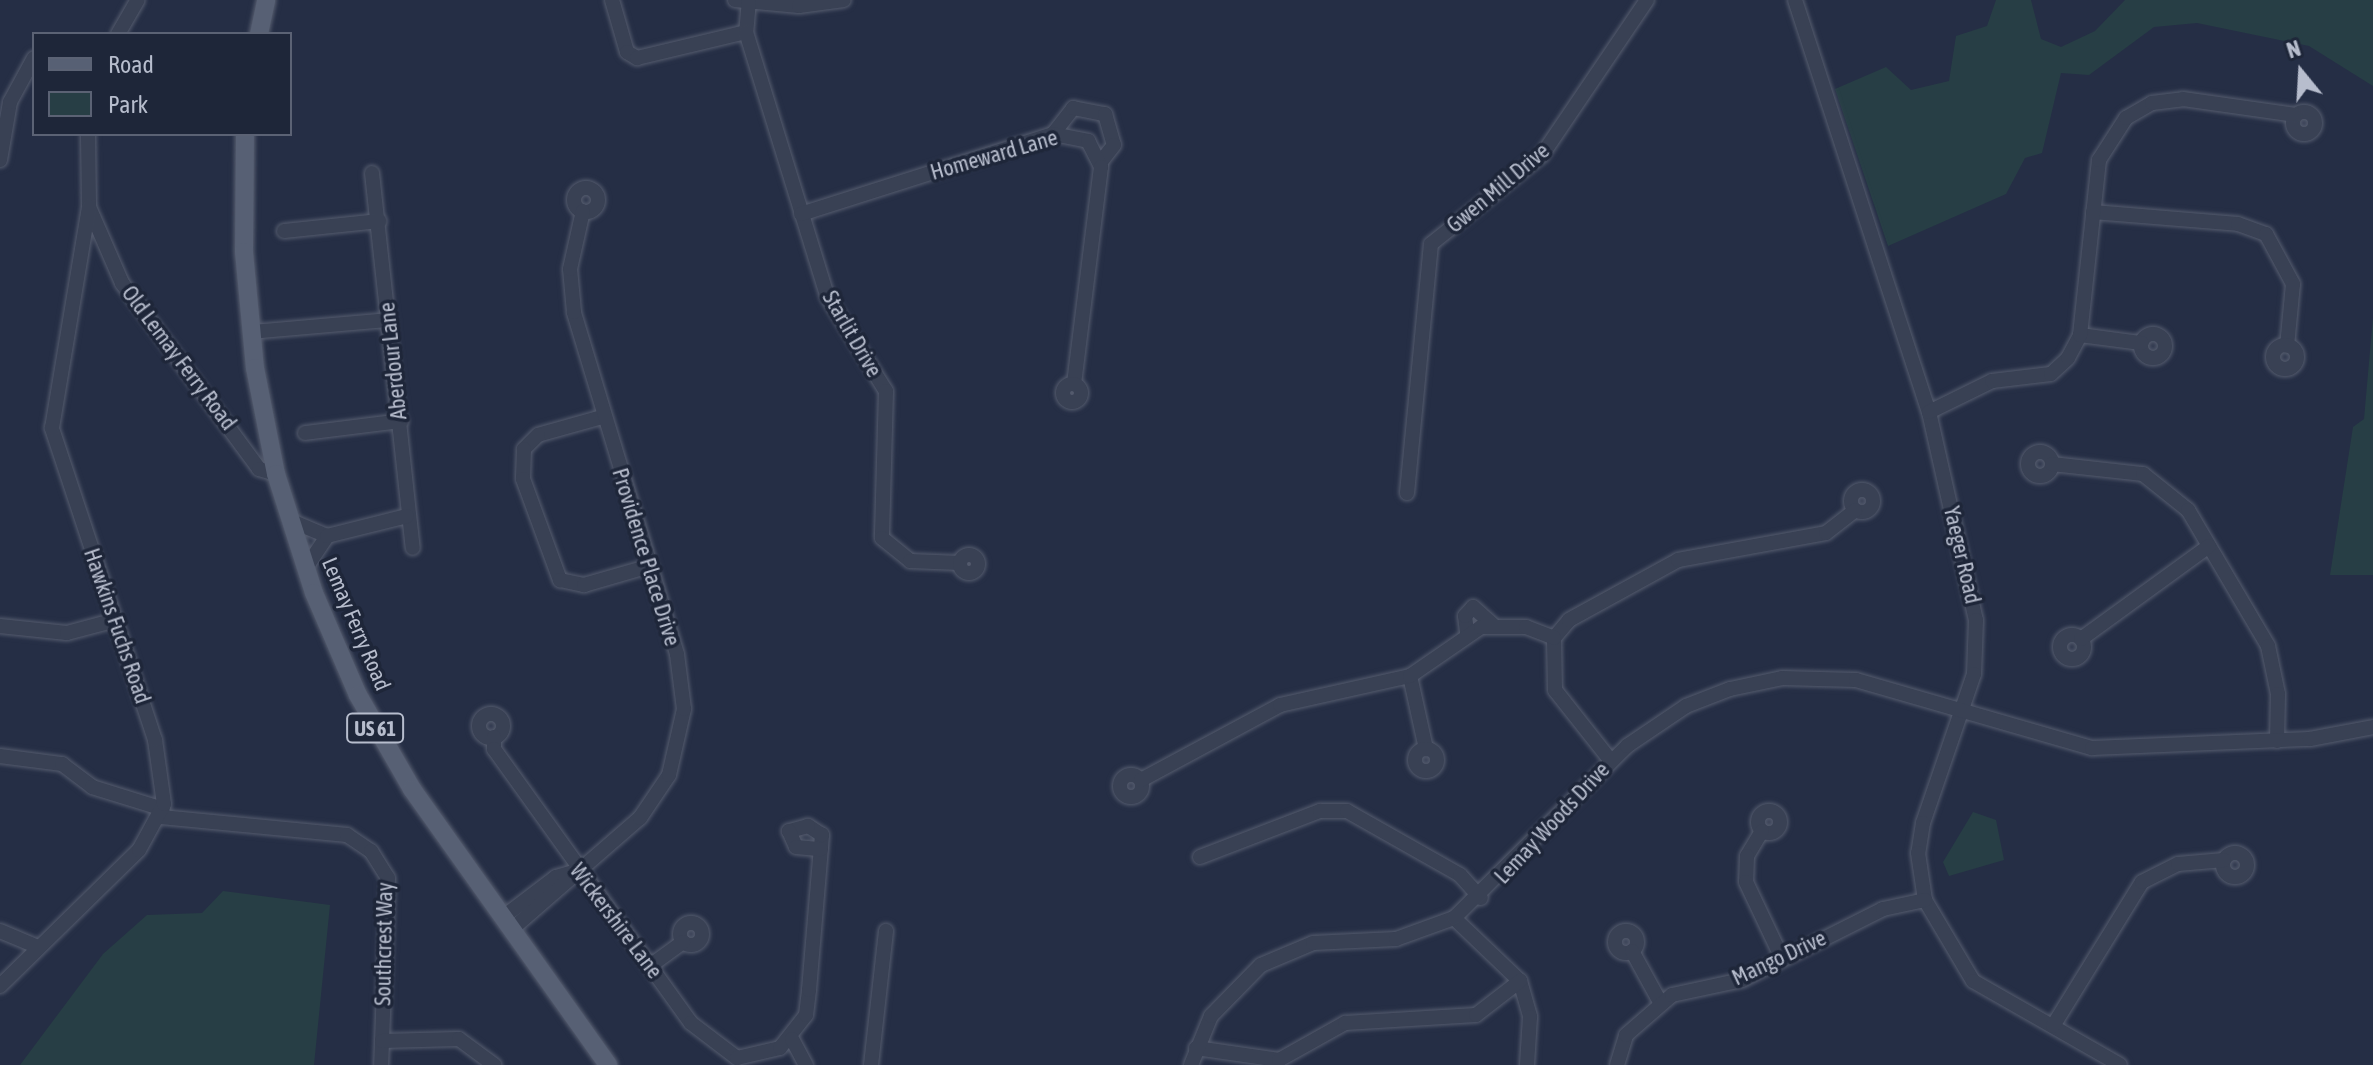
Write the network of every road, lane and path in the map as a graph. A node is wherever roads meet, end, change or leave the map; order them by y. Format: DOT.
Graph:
graph roads {
  1 [pos="138,0"];
  2 [pos="266,0"];
  3 [pos="612,0"];
  4 [pos="844,0"];
  5 [pos="1647,0"];
  6 [pos="1795,0"];
  7 [pos="745,1"];
  8 [pos="119,32"];
  9 [pos="259,32"];
  10 [pos="746,32"];
  11 [pos="32,62"];
  12 [pos="2296,115"];
  13 [pos="1053,134"];
  14 [pos="88,136"];
  15 [pos="245,136"];
  16 [pos="0,160"];
  17 [pos="1100,163"];
  18 [pos="372,173"];
  19 [pos="89,207"];
  20 [pos="583,211"];
  21 [pos="2093,212"];
  22 [pos="801,214"];
  23 [pos="379,221"];
  24 [pos="284,231"];
  25 [pos="388,320"];
  26 [pos="251,332"];
  27 [pos="2080,335"];
  28 [pos="2141,343"];
  29 [pos="2287,346"];
  30 [pos="1074,384"];
  31 [pos="1929,412"];
  32 [pos="602,417"];
  33 [pos="401,421"];
  34 [pos="305,433"];
  35 [pos="2052,464"];
  36 [pos="276,474"];
  37 [pos="1407,493"];
  38 [pos="1855,510"];
  39 [pos="407,516"];
  40 [pos="289,520"];
  41 [pos="327,536"];
  42 [pos="2209,546"];
  43 [pos="413,548"];
  44 [pos="960,563"];
  45 [pos="650,566"];
  46 [pos="305,569"];
  47 [pos="116,620"];
  48 [pos="1493,625"];
  49 [pos="0,626"];
  50 [pos="1467,632"];
  51 [pos="1554,638"];
  52 [pos="2081,639"];
  53 [pos="1410,676"];
  54 [pos="1961,713"];
  55 [pos="2373,727"];
  56 [pos="494,737"];
  57 [pos="2277,741"];
  58 [pos="1426,749"];
  59 [pos="0,756"];
  60 [pos="1611,761"];
  61 [pos="1141,780"];
  62 [pos="162,813"];
  63 [pos="1762,831"];
  64 [pos="821,849"];
  65 [pos="1200,857"];
  66 [pos="2224,860"];
  67 [pos="578,871"];
  68 [pos="1481,898"];
  69 [pos="1925,900"];
  70 [pos="1454,918"];
  71 [pos="506,924"];
  72 [pos="0,931"];
  73 [pos="886,931"];
  74 [pos="683,942"];
  75 [pos="38,947"];
  76 [pos="1632,951"];
  77 [pos="1782,958"];
  78 [pos="650,966"];
  79 [pos="1520,981"];
  80 [pos="0,986"];
  81 [pos="1660,1002"];
  82 [pos="2053,1026"];
  83 [pos="792,1039"];
  84 [pos="382,1041"];
  85 [pos="1196,1048"];
  86 [pos="774,1051"];
  87 [pos="381,1065"];
  88 [pos="494,1065"];
  89 [pos="608,1065"];
  90 [pos="782,1065"];
  91 [pos="806,1065"];
  92 [pos="871,1065"];
  93 [pos="1191,1065"];
  94 [pos="1527,1065"];
  95 [pos="1617,1065"];
  96 [pos="2120,1065"];
  1 -- 8 [label="street"];
  2 -- 9 [label="main road"];
  3 -- 10 [label="street"];
  4 -- 7 [label="street"];
  5 -- 37 [label="street, Gwen Mill Drive"];
  6 -- 31 [label="street, Yaeger Road"];
  7 -- 10 [label="street, Starlit Drive"];
  10 -- 22 [label="street, Starlit Drive"];
  11 -- 16 [label="street"];
  12 -- 21 [label="street"];
  13 -- 17 [label="street, Homeward Lane"];
  13 -- 17 [label="street"];
  13 -- 22 [label="street, Homeward Lane"];
  14 -- 19 [label="street, Old Lemay Ferry Road"];
  15 -- 26 [label="main road, Lemay Ferry Road / US 61"];
  17 -- 30 [label="street"];
  18 -- 23 [label="street, Aberdour Lane"];
  19 -- 36 [label="street, Old Lemay Ferry Road"];
  19 -- 47 [label="street, Hawkins Fuchs Road"];
  20 -- 32 [label="street, Providence Place Drive"];
  21 -- 27 [label="street"];
  21 -- 29 [label="street"];
  22 -- 44 [label="street, Starlit Drive"];
  23 -- 24 [label="street"];
  23 -- 25 [label="street, Aberdour Lane"];
  25 -- 26 [label="street"];
  25 -- 33 [label="street, Aberdour Lane"];
  26 -- 36 [label="main road, Lemay Ferry Road / US 61"];
  27 -- 28 [label="street"];
  27 -- 31 [label="street"];
  31 -- 54 [label="street, Yaeger Road"];
  32 -- 45 [label="street, Providence Place Drive"];
  32 -- 45 [label="street"];
  33 -- 34 [label="street"];
  33 -- 39 [label="street, Aberdour Lane"];
  35 -- 42 [label="street"];
  36 -- 40 [label="main road, Lemay Ferry Road / US 61"];
  38 -- 51 [label="street"];
  39 -- 41 [label="street"];
  39 -- 43 [label="street, Aberdour Lane"];
  40 -- 41 [label="street"];
  40 -- 46 [label="main road, Lemay Ferry Road / US 61"];
  41 -- 46 [label="street"];
  42 -- 52 [label="street"];
  42 -- 57 [label="street"];
  45 -- 67 [label="street, Providence Place Drive"];
  46 -- 71 [label="main road, Lemay Ferry Road / US 61"];
  47 -- 49 [label="street"];
  47 -- 62 [label="street, Hawkins Fuchs Road"];
  48 -- 50 [label="street"];
  48 -- 50 [label="street"];
  48 -- 51 [label="street"];
  50 -- 53 [label="street"];
  51 -- 60 [label="street"];
  53 -- 58 [label="street"];
  53 -- 61 [label="street"];
  54 -- 57 [label="street"];
  54 -- 60 [label="street, Lemay Woods Drive"];
  54 -- 69 [label="street, Yaeger Road"];
  55 -- 57 [label="street"];
  56 -- 67 [label="street, Wickershire Lane"];
  59 -- 62 [label="street, Southcrest Way"];
  60 -- 68 [label="street, Lemay Woods Drive"];
  62 -- 75 [label="street"];
  62 -- 84 [label="street, Southcrest Way"];
  63 -- 77 [label="street"];
  64 -- 83 [label="street"];
  65 -- 68 [label="street"];
  66 -- 82 [label="street"];
  67 -- 71 [label="street, Providence Place Drive"];
  67 -- 78 [label="street, Wickershire Lane"];
  68 -- 70 [label="street, Lemay Woods Drive"];
  69 -- 77 [label="street, Mango Drive"];
  69 -- 82 [label="street"];
  70 -- 79 [label="street"];
  70 -- 85 [label="street, Lemay Woods Drive"];
  71 -- 89 [label="main road, Lemay Ferry Road / US 61"];
  72 -- 75 [label="street"];
  73 -- 92 [label="street"];
  74 -- 78 [label="street"];
  75 -- 80 [label="street"];
  76 -- 81 [label="street"];
  77 -- 81 [label="street, Mango Drive"];
  78 -- 86 [label="street, Wickershire Lane"];
  79 -- 85 [label="street"];
  79 -- 94 [label="street"];
  81 -- 95 [label="street, Mango Drive"];
  82 -- 96 [label="street"];
  83 -- 86 [label="street, Wickershire Lane"];
  83 -- 91 [label="street"];
  84 -- 87 [label="street, Southcrest Way"];
  84 -- 88 [label="street"];
  85 -- 93 [label="street, Lemay Woods Drive"];
  86 -- 90 [label="street"];
}
